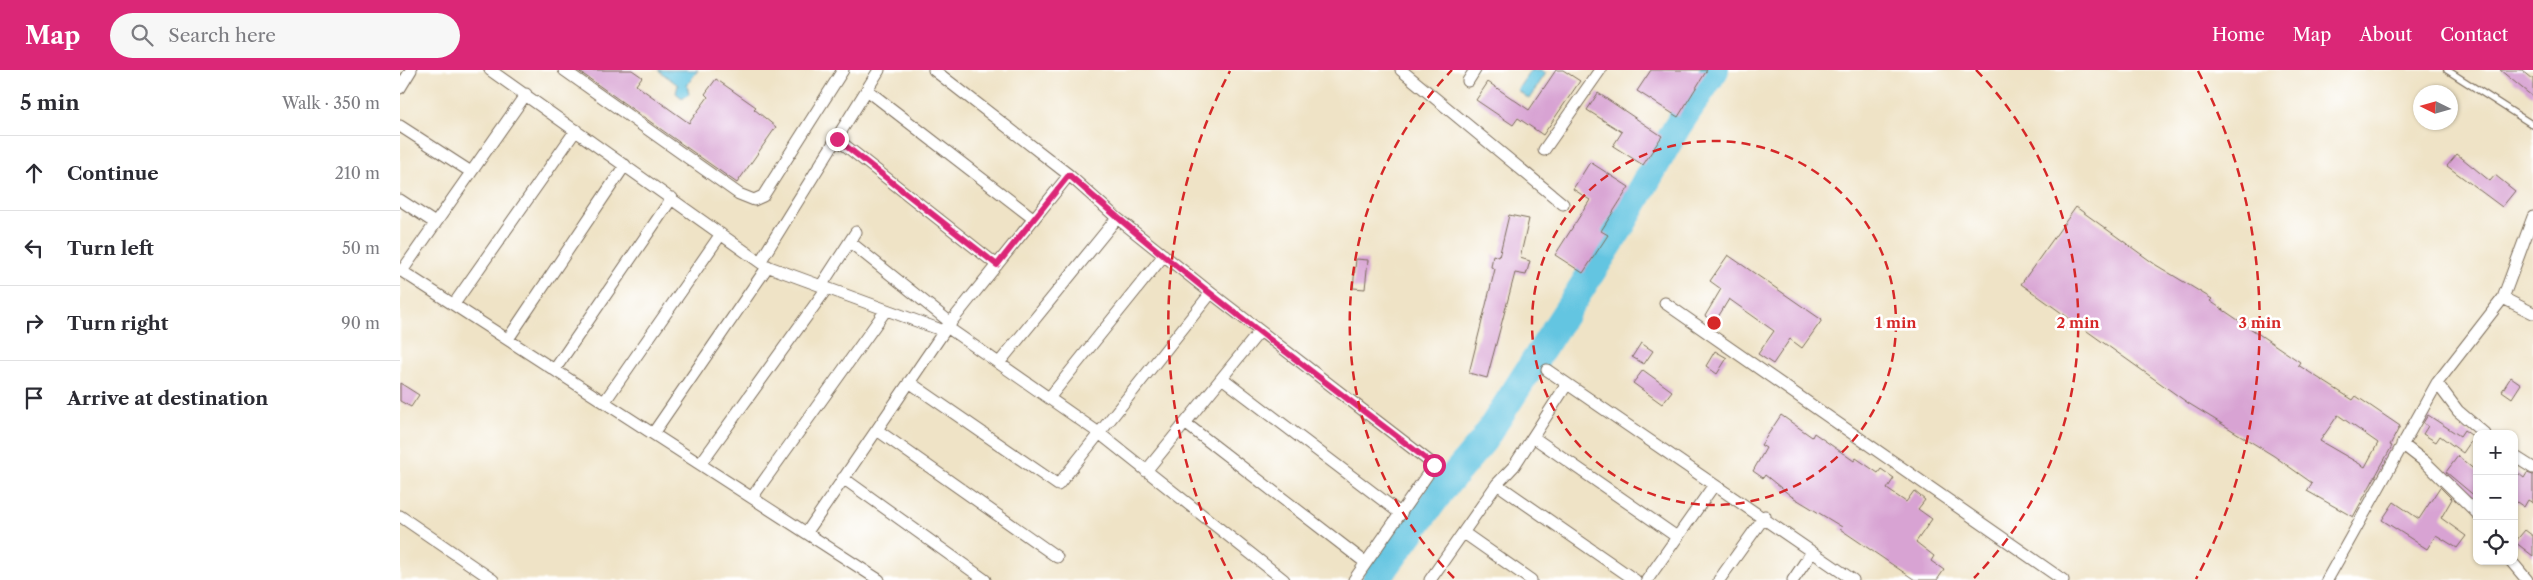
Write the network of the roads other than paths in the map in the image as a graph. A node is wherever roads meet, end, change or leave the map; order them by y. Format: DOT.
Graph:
graph roads {
  1 [pos="411,70"];
  2 [pos="490,70"];
  3 [pos="565,70"];
  4 [pos="843,70"];
  5 [pos="880,70"];
  6 [pos="934,70"];
  7 [pos="1401,70"];
  8 [pos="1475,70"];
  9 [pos="1600,70"];
  10 [pos="2447,70"];
  11 [pos="1468,81"];
  12 [pos="400,88"];
  13 [pos="867,90"];
  14 [pos="526,94"];
  15 [pos="2533,125"];
  16 [pos="400,126"];
  17 [pos="576,130"];
  18 [pos="837,139"];
  19 [pos="1544,150"];
  20 [pos="625,165"];
  21 [pos="471,172"];
  22 [pos="1069,175"];
  23 [pos="672,198"];
  24 [pos="400,200"];
  25 [pos="1564,204"];
  26 [pos="2533,217"];
  27 [pos="1117,218"];
  28 [pos="1034,219"];
  29 [pos="435,223"];
  30 [pos="856,232"];
  31 [pos="721,234"];
  32 [pos="850,242"];
  33 [pos="1164,255"];
  34 [pos="764,264"];
  35 [pos="997,265"];
  36 [pos="401,270"];
  37 [pos="824,287"];
  38 [pos="1211,292"];
  39 [pos="2503,298"];
  40 [pos="1665,303"];
  41 [pos="454,304"];
  42 [pos="886,310"];
  43 [pos="2533,313"];
  44 [pos="947,327"];
  45 [pos="1260,331"];
  46 [pos="508,339"];
  47 [pos="999,363"];
  48 [pos="555,369"];
  49 [pos="1547,370"];
  50 [pos="1222,378"];
  51 [pos="909,382"];
  52 [pos="2437,383"];
  53 [pos="1567,384"];
  54 [pos="1049,398"];
  55 [pos="605,401"];
  56 [pos="1186,423"];
  57 [pos="877,430"];
  58 [pos="2480,430"];
  59 [pos="654,432"];
  60 [pos="1099,433"];
  61 [pos="1533,436"];
  62 [pos="2402,444"];
  63 [pos="2518,459"];
  64 [pos="701,463"];
  65 [pos="2533,468"];
  66 [pos="1146,471"];
  67 [pos="843,478"];
  68 [pos="1497,484"];
  69 [pos="1714,485"];
  70 [pos="753,496"];
  71 [pos="2473,509"];
  72 [pos="1400,514"];
  73 [pos="400,517"];
  74 [pos="1764,517"];
  75 [pos="807,532"];
  76 [pos="1464,533"];
  77 [pos="1677,537"];
  78 [pos="1812,552"];
  79 [pos="1057,557"];
  80 [pos="1366,563"];
  81 [pos="2514,565"];
  82 [pos="493,580"];
  83 [pos="879,580"];
  84 [pos="985,580"];
  85 [pos="1284,580"];
  86 [pos="1354,580"];
  87 [pos="1430,580"];
  88 [pos="1531,580"];
  89 [pos="1635,580"];
  90 [pos="1647,580"];
  91 [pos="1720,580"];
  92 [pos="1793,580"];
  93 [pos="1853,580"];
  94 [pos="2062,580"];
  95 [pos="2327,580"];
  96 [pos="2527,580"];
  1 -- 12 [label="street"];
  2 -- 14 [label="street"];
  3 -- 4 [label="street"];
  5 -- 13 [label="street"];
  6 -- 22 [label="street"];
  7 -- 25 [label="street"];
  8 -- 11 [label="street"];
  9 -- 19 [label="street"];
  10 -- 15 [label="lane"];
  13 -- 18 [label="street"];
  13 -- 28 [label="street"];
  14 -- 17 [label="street"];
  14 -- 21 [label="street"];
  16 -- 21 [label="street"];
  17 -- 20 [label="street"];
  17 -- 41 [label="street"];
  18 -- 34 [label="street"];
  18 -- 35 [label="street"];
  20 -- 23 [label="street"];
  20 -- 46 [label="street"];
  21 -- 29 [label="street"];
  22 -- 27 [label="street"];
  22 -- 28 [label="street"];
  23 -- 31 [label="street"];
  23 -- 48 [label="street"];
  24 -- 29 [label="street"];
  26 -- 39 [label="street"];
  27 -- 33 [label="street"];
  27 -- 47 [label="street"];
  28 -- 35 [label="street"];
  29 -- 36 [label="street"];
  30 -- 32 [label="street"];
  31 -- 34 [label="street"];
  31 -- 55 [label="street"];
  32 -- 37 [label="street"];
  32 -- 44 [label="street"];
  33 -- 38 [label="street"];
  33 -- 54 [label="street"];
  34 -- 37 [label="street"];
  34 -- 59 [label="street"];
  35 -- 44 [label="street"];
  36 -- 41 [label="street"];
  37 -- 42 [label="street"];
  37 -- 64 [label="street"];
  38 -- 45 [label="street"];
  38 -- 60 [label="street"];
  39 -- 43 [label="street"];
  39 -- 52 [label="street"];
  40 -- 94 [label="street"];
  41 -- 46 [label="street"];
  42 -- 44 [label="street"];
  42 -- 70 [label="street"];
  44 -- 47 [label="street"];
  44 -- 51 [label="street"];
  45 -- 50 [label="street"];
  45 -- 72 [label="street"];
  46 -- 48 [label="street"];
  47 -- 54 [label="street"];
  48 -- 55 [label="street"];
  49 -- 53 [label="street"];
  50 -- 56 [label="street"];
  50 -- 72 [label="street"];
  51 -- 57 [label="street"];
  51 -- 60 [label="street"];
  52 -- 58 [label="street"];
  52 -- 62 [label="street"];
  53 -- 61 [label="street"];
  53 -- 69 [label="street"];
  54 -- 60 [label="street"];
  55 -- 59 [label="street"];
  56 -- 66 [label="street"];
  56 -- 80 [label="street"];
  57 -- 67 [label="street"];
  57 -- 79 [label="street"];
  59 -- 64 [label="street"];
  60 -- 66 [label="street"];
  61 -- 68 [label="street"];
  61 -- 77 [label="street"];
  62 -- 71 [label="street"];
  62 -- 95 [label="street"];
  63 -- 65 [label="street"];
  64 -- 70 [label="street"];
  66 -- 85 [label="street"];
  67 -- 75 [label="street"];
  67 -- 84 [label="street"];
  68 -- 76 [label="street"];
  68 -- 89 [label="street"];
  69 -- 74 [label="street"];
  69 -- 77 [label="street"];
  70 -- 75 [label="street"];
  72 -- 80 [label="street"];
  73 -- 82 [label="street"];
  74 -- 78 [label="street"];
  74 -- 91 [label="street"];
  75 -- 83 [label="street"];
  76 -- 87 [label="street"];
  76 -- 88 [label="street"];
  77 -- 90 [label="street"];
  78 -- 92 [label="street"];
  78 -- 93 [label="street"];
  80 -- 86 [label="street"];
  81 -- 96 [label="street"];
}
